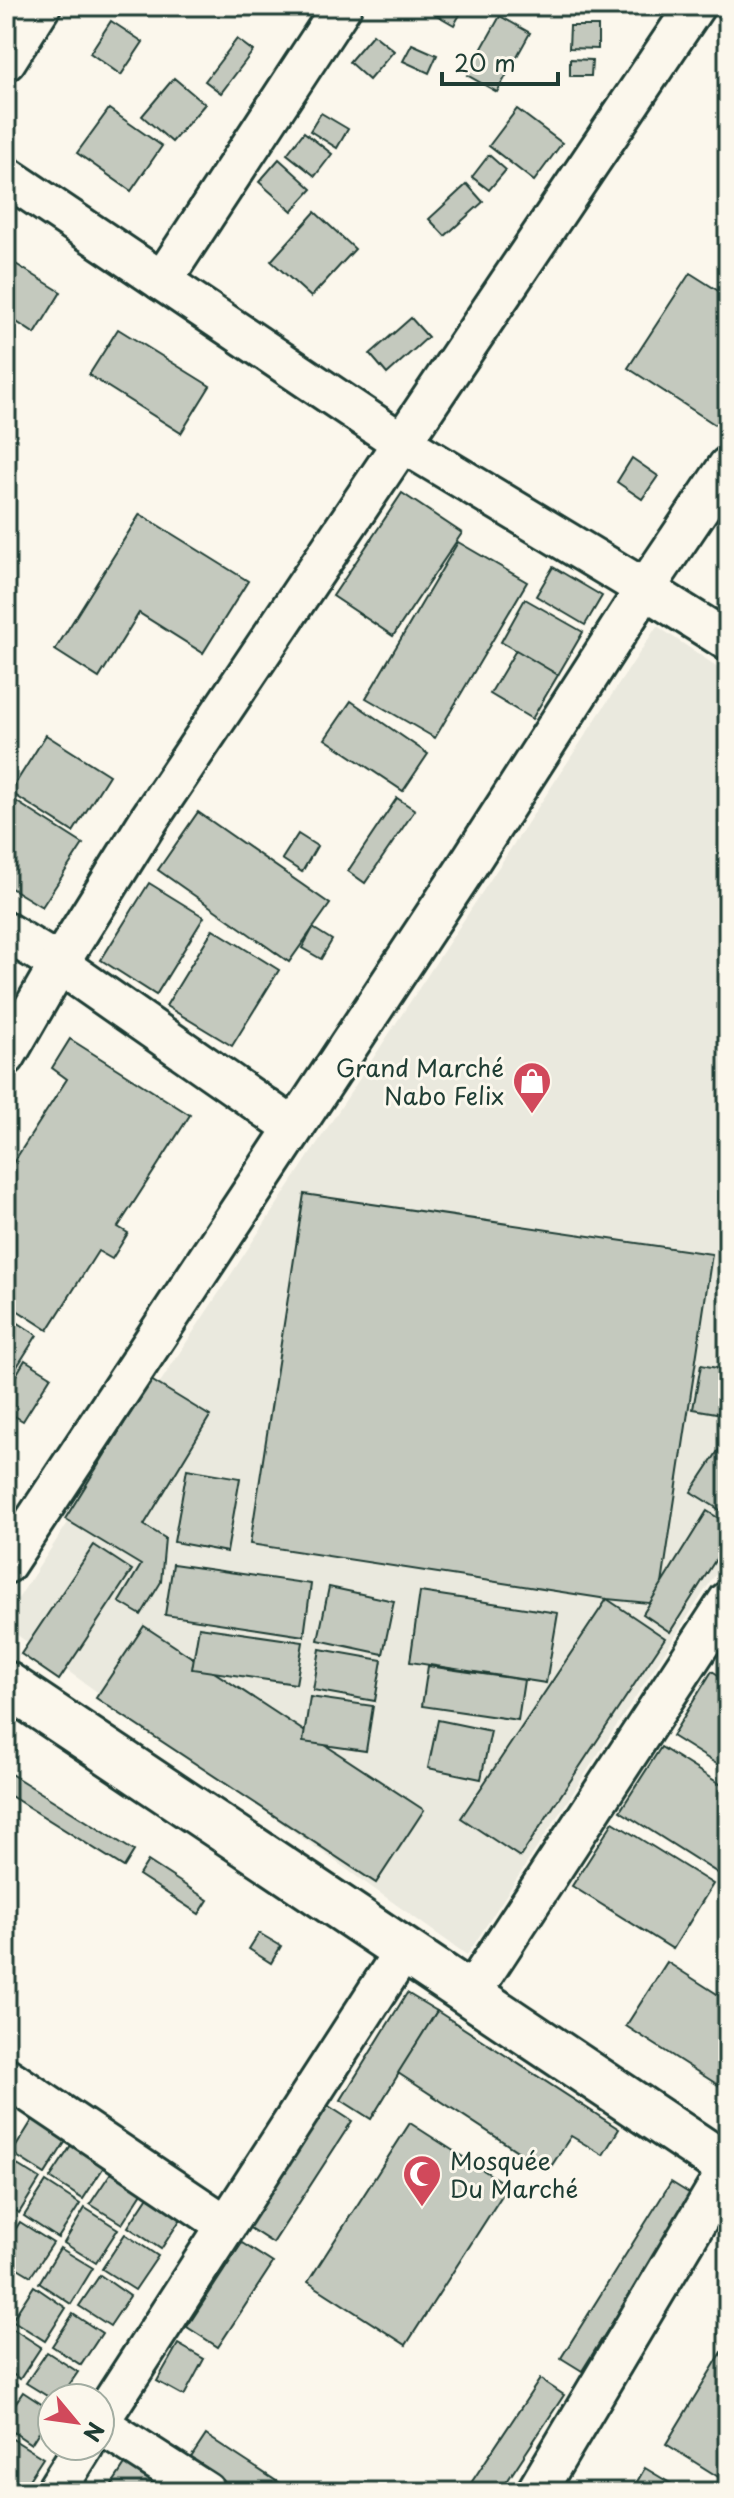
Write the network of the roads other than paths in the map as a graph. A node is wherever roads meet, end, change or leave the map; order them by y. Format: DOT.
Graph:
graph roads {
  1 [pos="41,6"];
  2 [pos="342,6"];
  3 [pos="695,6"];
  4 [pos="6,61"];
  5 [pos="6,176"];
  6 [pos="162,281"];
  7 [pos="401,442"];
  8 [pos="728,466"];
  9 [pos="645,589"];
  10 [pos="728,641"];
  11 [pos="6,932"];
  12 [pos="59,964"];
  13 [pos="6,1056"];
  14 [pos="293,1127"];
  15 [pos="6,1564"];
  16 [pos="728,1601"];
  17 [pos="6,1684"];
  18 [pos="404,1950"];
  19 [pos="470,1995"];
  20 [pos="6,2077"];
  21 [pos="728,2168"];
  22 [pos="226,2225"];
  23 [pos="116,2398"];
  24 [pos="116,2433"];
  25 [pos="74,2462"];
  26 [pos="55,2492"];
  27 [pos="206,2492"];
  28 [pos="536,2492"];
  1 -- 4 [label="street"];
  2 -- 6 [label="street"];
  3 -- 7 [label="street"];
  5 -- 6 [label="street"];
  6 -- 7 [label="street"];
  7 -- 9 [label="street"];
  7 -- 12 [label="street"];
  8 -- 9 [label="street"];
  9 -- 10 [label="street"];
  9 -- 14 [label="street"];
  11 -- 12 [label="street"];
  12 -- 13 [label="street"];
  12 -- 14 [label="street"];
  14 -- 15 [label="street"];
  16 -- 19 [label="street"];
  17 -- 18 [label="street"];
  18 -- 19 [label="street"];
  18 -- 22 [label="street"];
  19 -- 21 [label="street"];
  20 -- 22 [label="street"];
  21 -- 28 [label="street"];
  22 -- 23 [label="street"];
  24 -- 27 [label="street"];
  25 -- 26 [label="street"];
}
